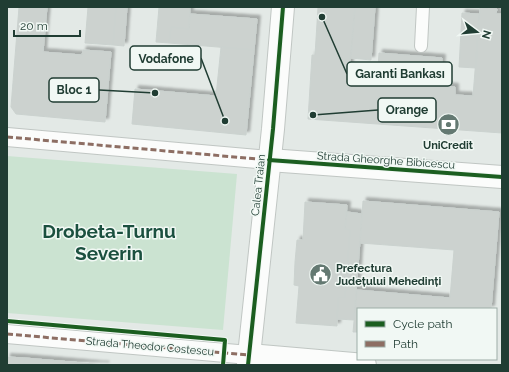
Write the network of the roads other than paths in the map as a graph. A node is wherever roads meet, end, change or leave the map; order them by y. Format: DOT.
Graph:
graph roads {
  1 [pos="283,7"];
  2 [pos="423,7"];
  3 [pos="421,46"];
  4 [pos="7,137"];
  5 [pos="269,160"];
  6 [pos="502,177"];
  7 [pos="7,334"];
  8 [pos="248,360"];
  9 [pos="365,365"];
  1 -- 5 [label="street, Calea Traian"];
  2 -- 3 [label="lane"];
  4 -- 5 [label="street, Strada Gheorghe Bibicescu"];
  5 -- 6 [label="street, Strada Gheorghe Bibicescu"];
  5 -- 8 [label="street, Calea Traian"];
  7 -- 8 [label="street, Strada Theodor Costescu"];
  8 -- 9 [label="street, Strada Theodor Costescu"];
}
